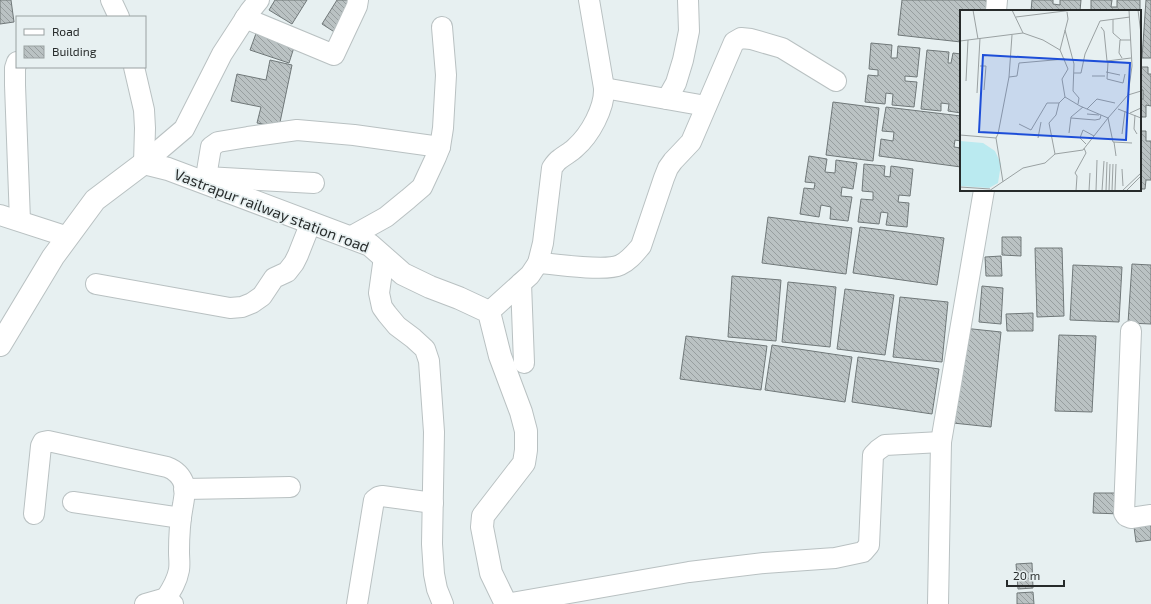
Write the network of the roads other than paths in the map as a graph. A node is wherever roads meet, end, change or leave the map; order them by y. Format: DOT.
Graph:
graph roads {
  1 [pos="111,0"];
  2 [pos="258,0"];
  3 [pos="358,0"];
  4 [pos="589,0"];
  5 [pos="688,0"];
  6 [pos="997,0"];
  7 [pos="996,10"];
  8 [pos="119,16"];
  9 [pos="245,18"];
  10 [pos="442,27"];
  11 [pos="16,65"];
  12 [pos="134,68"];
  13 [pos="836,81"];
  14 [pos="604,88"];
  15 [pos="667,99"];
  16 [pos="706,106"];
  17 [pos="440,147"];
  18 [pos="144,163"];
  19 [pos="206,180"];
  20 [pos="314,183"];
  21 [pos="984,191"];
  22 [pos="0,215"];
  23 [pos="20,221"];
  24 [pos="311,222"];
  25 [pos="68,237"];
  26 [pos="350,237"];
  27 [pos="384,257"];
  28 [pos="538,262"];
  29 [pos="521,283"];
  30 [pos="96,284"];
  31 [pos="489,312"];
  32 [pos="1131,330"];
  33 [pos="0,345"];
  34 [pos="524,363"];
  35 [pos="941,442"];
  36 [pos="290,486"];
  37 [pos="184,489"];
  38 [pos="74,502"];
  39 [pos="433,503"];
  40 [pos="34,514"];
  41 [pos="1151,515"];
  42 [pos="182,518"];
  43 [pos="169,601"];
  44 [pos="145,604"];
  45 [pos="357,604"];
  46 [pos="443,604"];
  47 [pos="506,604"];
  48 [pos="938,604"];
  1 -- 8 [label="street"];
  2 -- 9 [label="street"];
  3 -- 9 [label="street"];
  4 -- 14 [label="street"];
  5 -- 15 [label="street"];
  6 -- 7 [label="street"];
  9 -- 18 [label="street"];
  10 -- 17 [label="street"];
  11 -- 23 [label="street"];
  12 -- 18 [label="street"];
  13 -- 16 [label="street"];
  14 -- 15 [label="street"];
  14 -- 28 [label="street"];
  15 -- 16 [label="street"];
  16 -- 28 [label="street"];
  17 -- 19 [label="street"];
  17 -- 26 [label="street"];
  18 -- 19 [label="street, Vastrapur railway station road"];
  18 -- 25 [label="street"];
  19 -- 20 [label="street"];
  19 -- 24 [label="street, Vastrapur railway station road"];
  21 -- 35 [label="street"];
  22 -- 23 [label="street"];
  23 -- 25 [label="street"];
  24 -- 26 [label="street, Vastrapur railway station road"];
  24 -- 30 [label="street"];
  25 -- 33 [label="street"];
  26 -- 27 [label="street, Vastrapur railway station road"];
  27 -- 31 [label="street, Vastrapur railway station road"];
  27 -- 39 [label="street"];
  28 -- 29 [label="street"];
  29 -- 31 [label="street"];
  29 -- 34 [label="street"];
  31 -- 47 [label="street"];
  32 -- 41 [label="street"];
  35 -- 47 [label="street"];
  35 -- 48 [label="street"];
  36 -- 37 [label="street"];
  37 -- 40 [label="street"];
  37 -- 42 [label="street"];
  38 -- 42 [label="street"];
  39 -- 45 [label="street"];
  39 -- 46 [label="street"];
  42 -- 43 [label="street"];
  43 -- 44 [label="street"];
}
